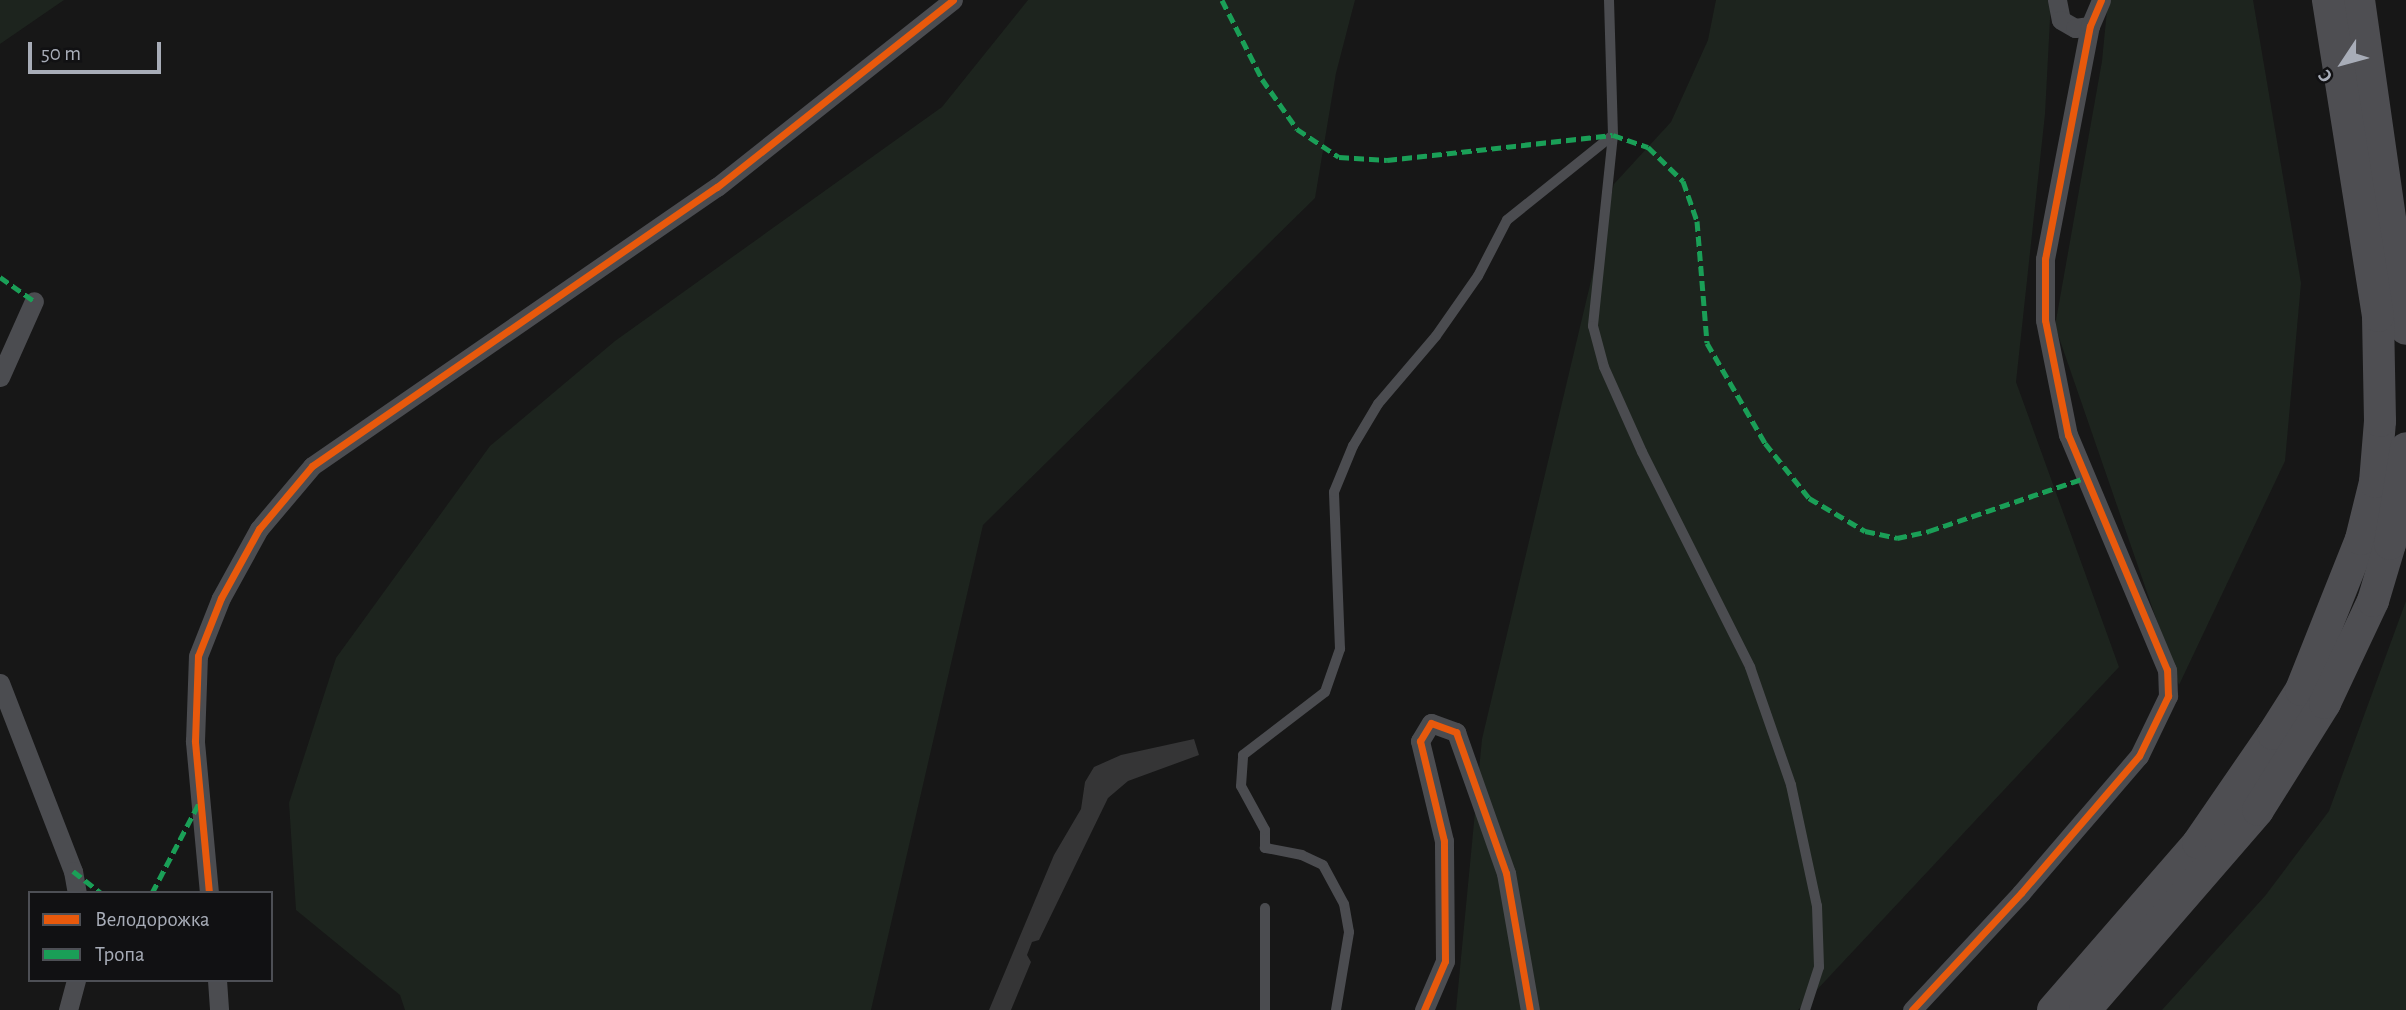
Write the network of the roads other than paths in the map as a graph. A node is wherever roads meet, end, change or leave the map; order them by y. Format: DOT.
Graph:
graph roads {
  1 [pos="953,0"];
  2 [pos="1609,0"];
  3 [pos="2057,0"];
  4 [pos="2101,0"];
  5 [pos="2328,0"];
  6 [pos="2359,0"];
  7 [pos="2090,26"];
  8 [pos="1613,135"];
  9 [pos="34,301"];
  10 [pos="2406,329"];
  11 [pos="0,377"];
  12 [pos="2406,448"];
  13 [pos="0,683"];
  14 [pos="77,891"];
  15 [pos="209,891"];
  16 [pos="1265,908"];
  17 [pos="75,982"];
  18 [pos="217,982"];
  19 [pos="68,1010"];
  20 [pos="219,1010"];
  21 [pos="1265,1010"];
  22 [pos="1336,1010"];
  23 [pos="1424,1010"];
  24 [pos="1530,1010"];
  25 [pos="1805,1010"];
  26 [pos="1912,1010"];
  27 [pos="2053,1010"];
  28 [pos="2085,1010"];
  1 -- 15 [label="street"];
  2 -- 8 [label="lane"];
  3 -- 7 [label="street"];
  4 -- 7 [label="street"];
  5 -- 27 [label="highway"];
  6 -- 10 [label="highway"];
  7 -- 26 [label="street"];
  8 -- 22 [label="lane"];
  8 -- 25 [label="lane"];
  9 -- 11 [label="street"];
  12 -- 28 [label="highway"];
  13 -- 14 [label="street"];
  16 -- 21 [label="lane"];
  17 -- 19 [label="street"];
  18 -- 20 [label="street"];
  23 -- 24 [label="street"];
}
